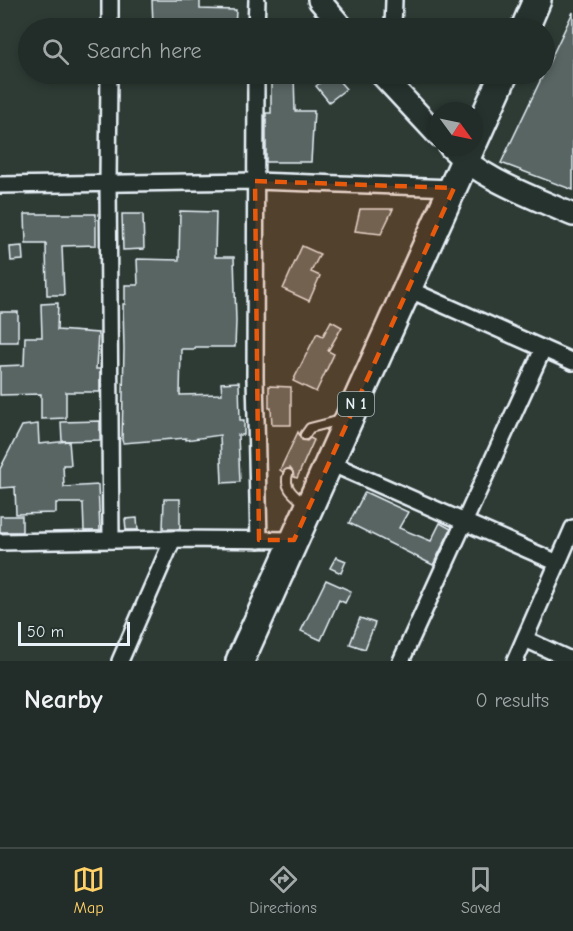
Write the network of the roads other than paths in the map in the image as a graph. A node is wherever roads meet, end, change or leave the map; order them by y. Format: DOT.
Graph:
graph roads {
  1 [pos="110,0"];
  2 [pos="257,0"];
  3 [pos="320,0"];
  4 [pos="394,0"];
  5 [pos="537,0"];
  6 [pos="110,18"];
  7 [pos="256,18"];
  8 [pos="335,18"];
  9 [pos="393,18"];
  10 [pos="529,18"];
  11 [pos="109,84"];
  12 [pos="256,84"];
  13 [pos="394,84"];
  14 [pos="499,84"];
  15 [pos="483,114"];
  16 [pos="429,125"];
  17 [pos="463,156"];
  18 [pos="472,156"];
  19 [pos="255,181"];
  20 [pos="108,183"];
  21 [pos="0,185"];
  22 [pos="454,188"];
  23 [pos="573,215"];
  24 [pos="408,289"];
  25 [pos="543,349"];
  26 [pos="573,362"];
  27 [pos="350,417"];
  28 [pos="305,435"];
  29 [pos="330,463"];
  30 [pos="288,474"];
  31 [pos="309,508"];
  32 [pos="465,522"];
  33 [pos="573,528"];
  34 [pos="172,539"];
  35 [pos="111,540"];
  36 [pos="259,540"];
  37 [pos="294,540"];
  38 [pos="0,542"];
  39 [pos="558,563"];
  40 [pos="525,639"];
  41 [pos="120,661"];
  42 [pos="240,661"];
  43 [pos="401,661"];
  44 [pos="515,661"];
  45 [pos="573,661"];
  1 -- 6 [label="street"];
  2 -- 7 [label="street"];
  3 -- 8 [label="main road"];
  4 -- 9 [label="street"];
  5 -- 10 [label="highway"];
  11 -- 20 [label="street"];
  12 -- 19 [label="street"];
  13 -- 16 [label="main road"];
  14 -- 15 [label="highway, N 1"];
  17 -- 22 [label="highway, N 1"];
  18 -- 23 [label="main road"];
  19 -- 20 [label="street"];
  19 -- 22 [label="street"];
  19 -- 36 [label="street"];
  20 -- 21 [label="street"];
  20 -- 35 [label="street"];
  22 -- 24 [label="highway, N 1"];
  24 -- 25 [label="street"];
  24 -- 27 [label="highway, N 1"];
  25 -- 26 [label="street"];
  25 -- 32 [label="street"];
  27 -- 28 [label="lane"];
  27 -- 29 [label="highway, N 1"];
  29 -- 31 [label="highway, N 1"];
  29 -- 32 [label="street"];
  30 -- 31 [label="lane"];
  31 -- 37 [label="highway, N 1"];
  32 -- 39 [label="street"];
  32 -- 43 [label="street"];
  33 -- 39 [label="street"];
  34 -- 35 [label="street"];
  34 -- 36 [label="street"];
  34 -- 41 [label="street"];
  35 -- 38 [label="street"];
  36 -- 37 [label="street"];
  37 -- 42 [label="highway, N 1"];
  39 -- 40 [label="street"];
  40 -- 44 [label="street"];
  40 -- 45 [label="street"];
}
